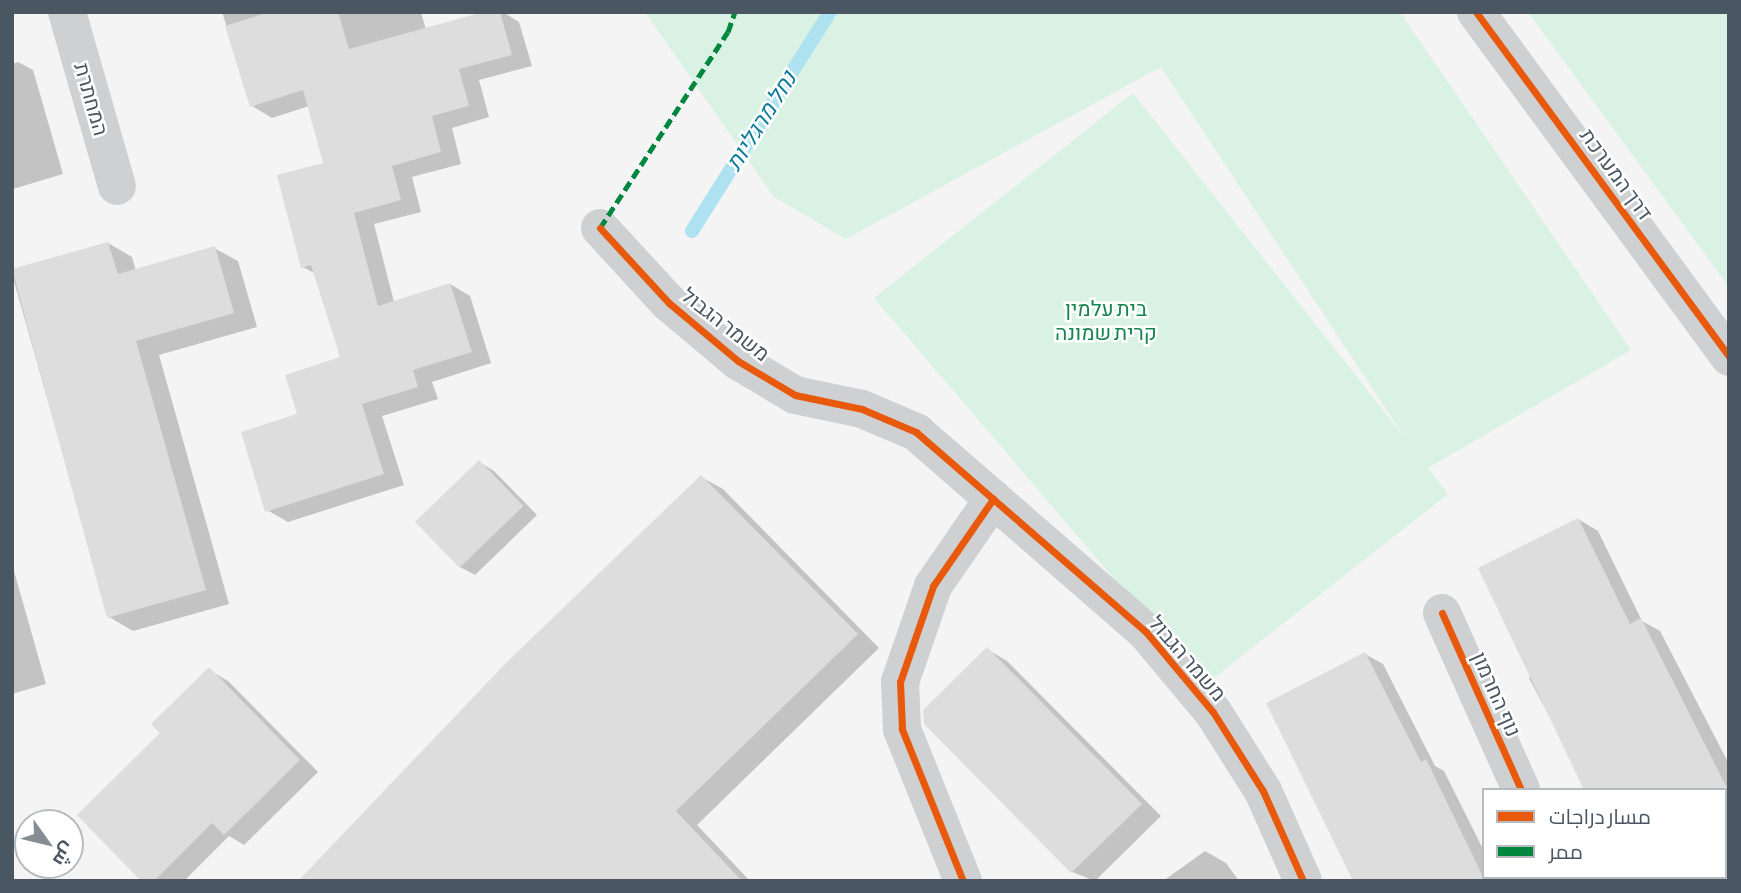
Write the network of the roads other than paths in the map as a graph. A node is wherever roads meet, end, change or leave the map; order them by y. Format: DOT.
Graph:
graph roads {
  1 [pos="66,12"];
  2 [pos="1476,12"];
  3 [pos="117,186"];
  4 [pos="600,228"];
  5 [pos="1729,356"];
  6 [pos="993,499"];
  7 [pos="1441,613"];
  8 [pos="1520,788"];
  9 [pos="963,881"];
  10 [pos="1303,881"];
  1 -- 3 [label="street, המחתרת"];
  2 -- 5 [label="street, דרך המערכת"];
  4 -- 6 [label="street, משמר הגבול"];
  6 -- 9 [label="street"];
  6 -- 10 [label="street, משמר הגבול"];
  7 -- 8 [label="street, נוף החרמון"];
}
